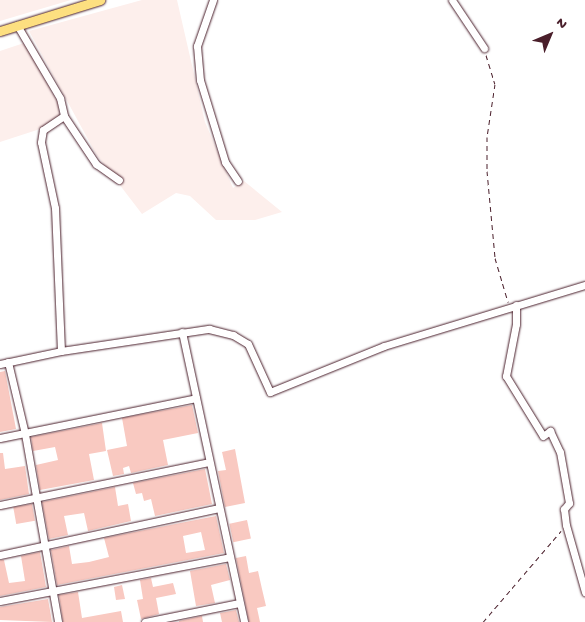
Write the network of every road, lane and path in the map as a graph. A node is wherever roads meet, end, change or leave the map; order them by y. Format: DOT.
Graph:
graph roads {
  1 [pos="100,0"];
  2 [pos="213,0"];
  3 [pos="452,0"];
  4 [pos="17,25"];
  5 [pos="0,30"];
  6 [pos="484,48"];
  7 [pos="64,116"];
  8 [pos="118,180"];
  9 [pos="238,181"];
  10 [pos="585,285"];
  11 [pos="513,307"];
  12 [pos="182,332"];
  13 [pos="61,351"];
  14 [pos="8,362"];
  15 [pos="0,364"];
  16 [pos="196,398"];
  17 [pos="25,434"];
  18 [pos="0,438"];
  19 [pos="209,462"];
  20 [pos="37,499"];
  21 [pos="0,505"];
  22 [pos="219,508"];
  23 [pos="566,525"];
  24 [pos="45,546"];
  25 [pos="0,555"];
  26 [pos="230,557"];
  27 [pos="52,591"];
  28 [pos="585,592"];
  29 [pos="0,601"];
  30 [pos="240,603"];
  31 [pos="58,622"];
  32 [pos="146,622"];
  33 [pos="244,622"];
  34 [pos="483,622"];
  1 -- 4 [label="main road"];
  2 -- 9 [label="street"];
  3 -- 6 [label="street"];
  4 -- 5 [label="main road"];
  4 -- 7 [label="street"];
  6 -- 11 [label="path"];
  7 -- 8 [label="street"];
  7 -- 13 [label="street"];
  10 -- 11 [label="street"];
  11 -- 12 [label="street"];
  11 -- 23 [label="street"];
  12 -- 13 [label="street"];
  12 -- 16 [label="street"];
  13 -- 14 [label="street"];
  14 -- 15 [label="street"];
  14 -- 17 [label="street"];
  16 -- 17 [label="street"];
  16 -- 19 [label="street"];
  17 -- 18 [label="street"];
  17 -- 20 [label="street"];
  19 -- 20 [label="street"];
  19 -- 22 [label="street"];
  20 -- 21 [label="street"];
  20 -- 24 [label="street"];
  22 -- 24 [label="street"];
  22 -- 26 [label="street"];
  23 -- 28 [label="street"];
  23 -- 34 [label="path"];
  24 -- 25 [label="street"];
  24 -- 27 [label="street"];
  26 -- 27 [label="street"];
  26 -- 30 [label="street"];
  27 -- 29 [label="street"];
  27 -- 31 [label="street"];
  30 -- 32 [label="street"];
  30 -- 33 [label="street"];
}
